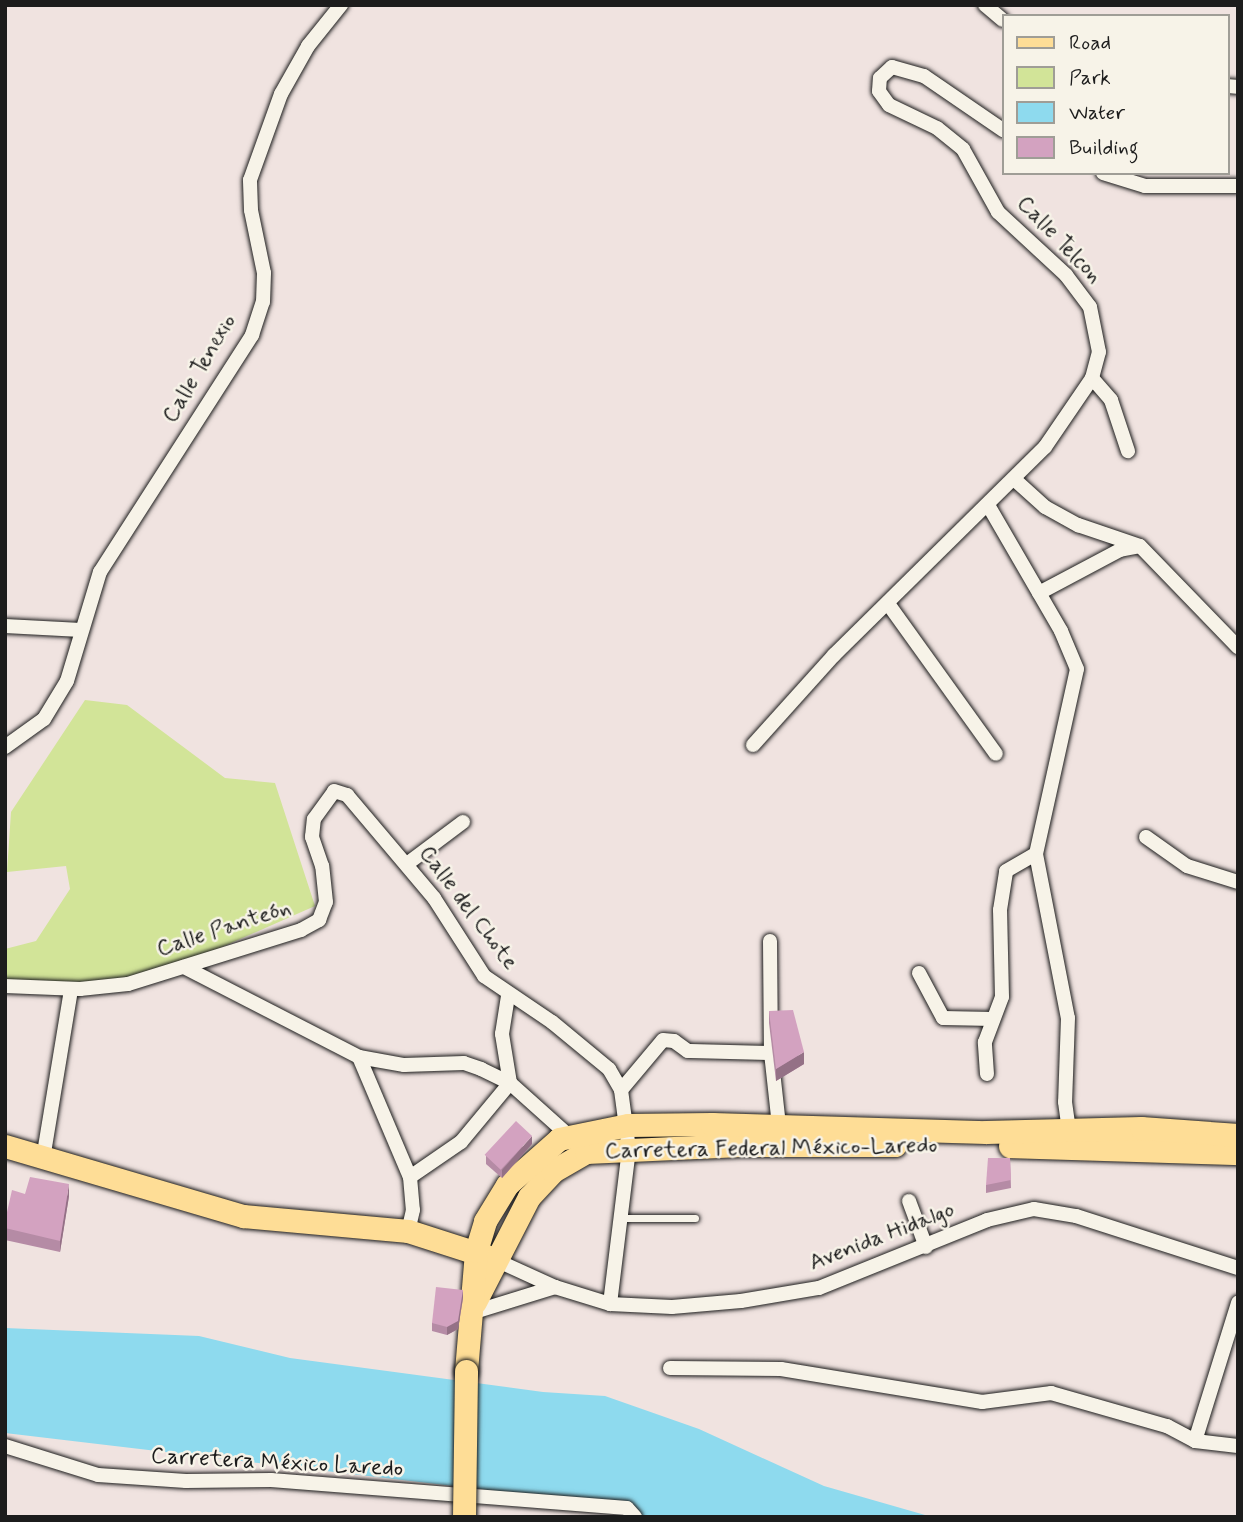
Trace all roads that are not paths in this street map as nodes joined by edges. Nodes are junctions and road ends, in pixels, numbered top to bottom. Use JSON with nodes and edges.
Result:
{"nodes":[{"id":1,"x":341,"y":5,"type":"edge"},
{"id":2,"x":985,"y":5,"type":"edge"},
{"id":3,"x":1002,"y":19,"type":"edge"},
{"id":4,"x":1002,"y":129,"type":"edge"},
{"id":5,"x":1109,"y":175,"type":"edge"},
{"id":6,"x":1238,"y":186,"type":"edge"},
{"id":7,"x":1092,"y":378,"type":"junction"},
{"id":8,"x":1128,"y":451,"type":"dead end"},
{"id":9,"x":1014,"y":479,"type":"junction"},
{"id":10,"x":988,"y":505,"type":"junction"},
{"id":11,"x":1140,"y":546,"type":"junction"},
{"id":12,"x":1039,"y":593,"type":"junction"},
{"id":13,"x":889,"y":605,"type":"junction"},
{"id":14,"x":5,"y":626,"type":"edge"},
{"id":15,"x":81,"y":629,"type":"junction"},
{"id":16,"x":1238,"y":648,"type":"edge"},
{"id":17,"x":753,"y":745,"type":"dead end"},
{"id":18,"x":5,"y":747,"type":"edge"},
{"id":19,"x":996,"y":754,"type":"dead end"},
{"id":20,"x":334,"y":791,"type":"joint"},
{"id":21,"x":463,"y":822,"type":"dead end"},
{"id":22,"x":1146,"y":837,"type":"dead end"},
{"id":23,"x":1036,"y":854,"type":"junction"},
{"id":24,"x":407,"y":864,"type":"junction"},
{"id":25,"x":1238,"y":881,"type":"edge"},
{"id":26,"x":770,"y":942,"type":"dead end"},
{"id":27,"x":184,"y":967,"type":"junction"},
{"id":28,"x":919,"y":973,"type":"dead end"},
{"id":29,"x":5,"y":986,"type":"edge"},
{"id":30,"x":71,"y":989,"type":"junction"},
{"id":31,"x":508,"y":996,"type":"junction"},
{"id":32,"x":993,"y":1019,"type":"junction"},
{"id":33,"x":771,"y":1054,"type":"junction"},
{"id":34,"x":359,"y":1057,"type":"junction"},
{"id":35,"x":987,"y":1074,"type":"dead end"},
{"id":36,"x":510,"y":1083,"type":"junction"},
{"id":37,"x":621,"y":1090,"type":"junction"},
{"id":38,"x":628,"y":1125,"type":"junction"},
{"id":39,"x":779,"y":1126,"type":"junction"},
{"id":40,"x":1069,"y":1130,"type":"junction"},
{"id":41,"x":1238,"y":1135,"type":"edge"},
{"id":42,"x":569,"y":1136,"type":"junction"},
{"id":43,"x":986,"y":1139,"type":"junction"},
{"id":44,"x":5,"y":1146,"type":"edge"},
{"id":45,"x":629,"y":1150,"type":"junction"},
{"id":46,"x":1238,"y":1153,"type":"edge"},
{"id":47,"x":43,"y":1159,"type":"junction"},
{"id":48,"x":410,"y":1177,"type":"junction"},
{"id":49,"x":909,"y":1201,"type":"dead end"},
{"id":50,"x":624,"y":1218,"type":"junction"},
{"id":51,"x":695,"y":1218,"type":"dead end"},
{"id":52,"x":408,"y":1231,"type":"junction"},
{"id":53,"x":926,"y":1247,"type":"junction"},
{"id":54,"x":476,"y":1251,"type":"junction"},
{"id":55,"x":498,"y":1261,"type":"junction"},
{"id":56,"x":1238,"y":1268,"type":"edge"},
{"id":57,"x":555,"y":1287,"type":"junction"},
{"id":58,"x":1238,"y":1303,"type":"edge"},
{"id":59,"x":610,"y":1304,"type":"junction"},
{"id":60,"x":472,"y":1310,"type":"junction"},
{"id":61,"x":670,"y":1368,"type":"dead end"},
{"id":62,"x":1195,"y":1441,"type":"junction"},
{"id":63,"x":5,"y":1446,"type":"edge"},
{"id":64,"x":1238,"y":1447,"type":"edge"},
{"id":65,"x":634,"y":1514,"type":"edge"},
{"id":66,"x":464,"y":1517,"type":"edge"}],
"edges":[{"from":1,"to":15,"type":"street","name":"Calle Tenexio"},
{"from":2,"to":3,"type":"street"},
{"from":4,"to":7,"type":"street","name":"Calle Telcon"},
{"from":5,"to":6,"type":"street"},
{"from":7,"to":8,"type":"street"},
{"from":7,"to":9,"type":"street","name":"Calle Telcon"},
{"from":9,"to":10,"type":"street","name":"Calle Telcon"},
{"from":9,"to":11,"type":"street"},
{"from":10,"to":12,"type":"street"},
{"from":10,"to":13,"type":"street","name":"Calle Telcon"},
{"from":11,"to":12,"type":"street"},
{"from":11,"to":16,"type":"street"},
{"from":12,"to":23,"type":"street"},
{"from":13,"to":17,"type":"street","name":"Calle Telcon"},
{"from":13,"to":19,"type":"street"},
{"from":14,"to":15,"type":"street"},
{"from":15,"to":18,"type":"street","name":"Calle Tenexio"},
{"from":20,"to":24,"type":"street","name":"Calle del Chote"},
{"from":20,"to":27,"type":"street","name":"Calle Panteón"},
{"from":21,"to":24,"type":"street"},
{"from":22,"to":25,"type":"street"},
{"from":23,"to":32,"type":"street"},
{"from":23,"to":40,"type":"street"},
{"from":24,"to":31,"type":"street","name":"Calle del Chote"},
{"from":26,"to":33,"type":"street"},
{"from":27,"to":30,"type":"street","name":"Calle Panteón"},
{"from":27,"to":34,"type":"street"},
{"from":28,"to":32,"type":"street"},
{"from":29,"to":30,"type":"street","name":"Calle Panteón"},
{"from":30,"to":47,"type":"street"},
{"from":31,"to":36,"type":"street"},
{"from":31,"to":37,"type":"street","name":"Calle del Chote"},
{"from":32,"to":35,"type":"street"},
{"from":33,"to":37,"type":"street"},
{"from":33,"to":39,"type":"street"},
{"from":34,"to":36,"type":"street"},
{"from":34,"to":48,"type":"street"},
{"from":36,"to":42,"type":"street"},
{"from":36,"to":48,"type":"street"},
{"from":37,"to":38,"type":"street","name":"Calle del Chote"},
{"from":38,"to":39,"type":"main road","name":"Carretera Federal México-Laredo"},
{"from":38,"to":42,"type":"main road","name":"Carretera Federal México-Laredo"},
{"from":38,"to":45,"type":"street","name":"Calle del Chote"},
{"from":39,"to":43,"type":"main road","name":"Carretera Federal México-Laredo"},
{"from":40,"to":41,"type":"main road","name":"Carretera Federal México-Laredo"},
{"from":40,"to":43,"type":"main road","name":"Carretera Federal México-Laredo"},
{"from":42,"to":54,"type":"main road","name":"Carretera Federal México-Laredo"},
{"from":43,"to":45,"type":"main road","name":"Carretera Federal México-Laredo"},
{"from":43,"to":46,"type":"main road","name":"Carretera Federal México-Laredo"},
{"from":44,"to":47,"type":"main road"},
{"from":45,"to":50,"type":"street","name":"Calle del Chote"},
{"from":45,"to":55,"type":"main road","name":"Carretera Federal México-Laredo"},
{"from":47,"to":52,"type":"main road"},
{"from":48,"to":52,"type":"street"},
{"from":49,"to":53,"type":"street"},
{"from":50,"to":51,"type":"lane"},
{"from":50,"to":59,"type":"street","name":"Calle del Chote"},
{"from":52,"to":54,"type":"main road"},
{"from":53,"to":56,"type":"street","name":"Avenida Hidalgo"},
{"from":53,"to":59,"type":"street","name":"Avenida Hidalgo"},
{"from":54,"to":55,"type":"main road"},
{"from":54,"to":60,"type":"main road","name":"Carretera Federal México-Laredo"},
{"from":55,"to":57,"type":"street","name":"Avenida Hidalgo"},
{"from":55,"to":60,"type":"main road","name":"Carretera Federal México-Laredo"},
{"from":57,"to":59,"type":"street","name":"Avenida Hidalgo"},
{"from":57,"to":60,"type":"street"},
{"from":58,"to":62,"type":"street"},
{"from":60,"to":66,"type":"main road","bridge":true},
{"from":61,"to":62,"type":"street"},
{"from":62,"to":64,"type":"street"},
{"from":63,"to":65,"type":"street","name":"Carretera México Laredo"}]}
